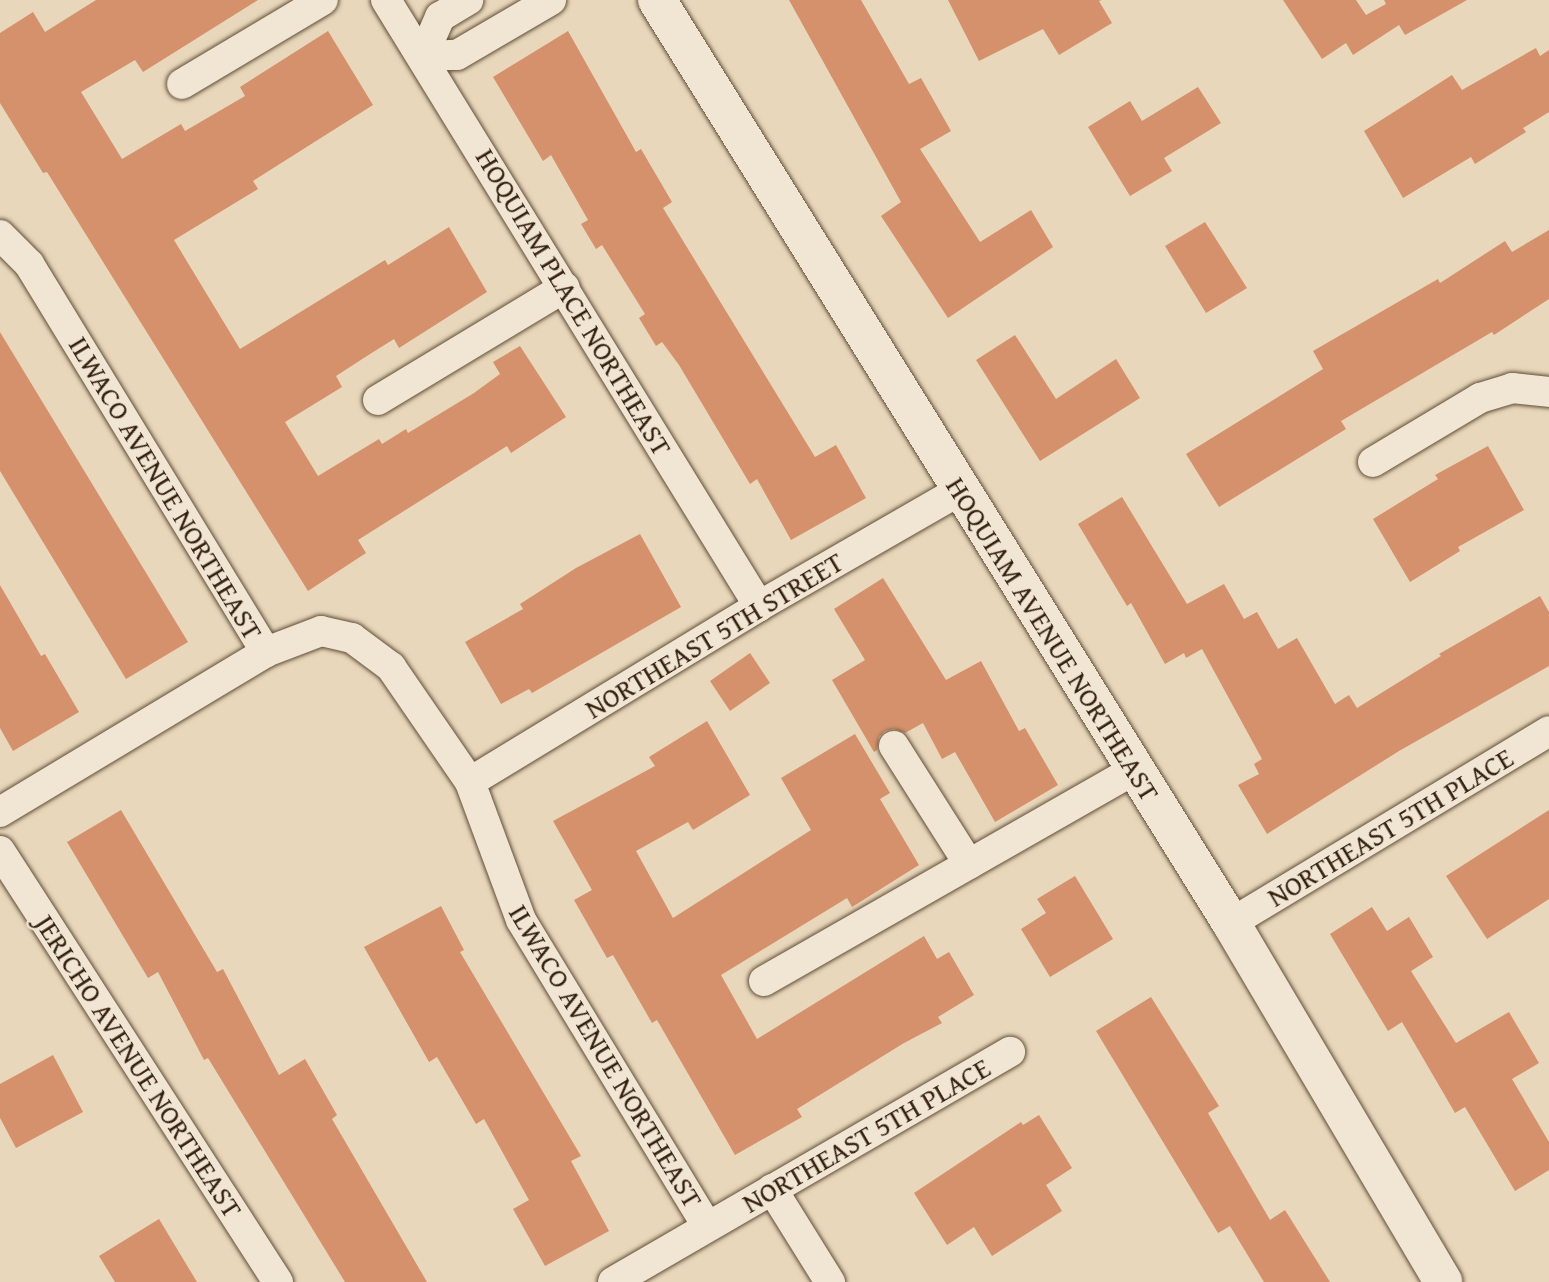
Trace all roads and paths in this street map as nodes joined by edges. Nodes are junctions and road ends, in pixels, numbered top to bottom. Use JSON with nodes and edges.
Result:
{"nodes":[{"id":1,"x":323,"y":0,"type":"edge"},
{"id":2,"x":386,"y":0,"type":"edge"},
{"id":3,"x":468,"y":0,"type":"edge"},
{"id":4,"x":551,"y":0,"type":"edge"},
{"id":5,"x":657,"y":0,"type":"edge"},
{"id":6,"x":423,"y":56,"type":"junction"},
{"id":7,"x":182,"y":84,"type":"dead end"},
{"id":8,"x":0,"y":235,"type":"edge"},
{"id":9,"x":565,"y":288,"type":"junction"},
{"id":10,"x":1549,"y":392,"type":"edge"},
{"id":11,"x":378,"y":400,"type":"dead end"},
{"id":12,"x":1373,"y":462,"type":"dead end"},
{"id":13,"x":959,"y":491,"type":"junction"},
{"id":14,"x":760,"y":606,"type":"junction"},
{"id":15,"x":265,"y":652,"type":"junction"},
{"id":16,"x":1549,"y":731,"type":"edge"},
{"id":17,"x":894,"y":746,"type":"dead end"},
{"id":18,"x":1135,"y":769,"type":"junction"},
{"id":19,"x":470,"y":782,"type":"junction"},
{"id":20,"x":0,"y":813,"type":"edge"},
{"id":21,"x":0,"y":851,"type":"edge"},
{"id":22,"x":969,"y":864,"type":"junction"},
{"id":23,"x":1231,"y":923,"type":"junction"},
{"id":24,"x":764,"y":981,"type":"dead end"},
{"id":25,"x":1010,"y":1052,"type":"dead end"},
{"id":26,"x":772,"y":1189,"type":"junction"},
{"id":27,"x":707,"y":1226,"type":"junction"},
{"id":28,"x":278,"y":1282,"type":"edge"},
{"id":29,"x":613,"y":1282,"type":"edge"},
{"id":30,"x":830,"y":1282,"type":"edge"},
{"id":31,"x":1443,"y":1282,"type":"edge"}],
"edges":[{"from":1,"to":7,"type":"street"},
{"from":2,"to":6,"type":"street","name":"HOQUIAM PLACE NORTHEAST"},
{"from":3,"to":6,"type":"street"},
{"from":4,"to":6,"type":"street"},
{"from":5,"to":13,"type":"street","name":"HOQUIAM AVENUE NORTHEAST"},
{"from":6,"to":9,"type":"street","name":"HOQUIAM PLACE NORTHEAST"},
{"from":8,"to":15,"type":"street","name":"ILWACO AVENUE NORTHEAST"},
{"from":9,"to":11,"type":"street"},
{"from":9,"to":14,"type":"street","name":"HOQUIAM PLACE NORTHEAST"},
{"from":10,"to":12,"type":"street"},
{"from":13,"to":14,"type":"street","name":"NORTHEAST 5TH STREET"},
{"from":13,"to":18,"type":"street","name":"HOQUIAM AVENUE NORTHEAST"},
{"from":14,"to":19,"type":"street","name":"NORTHEAST 5TH STREET"},
{"from":15,"to":19,"type":"street","name":"ILWACO AVENUE NORTHEAST"},
{"from":15,"to":20,"type":"street"},
{"from":16,"to":23,"type":"street","name":"NORTHEAST 5TH PLACE"},
{"from":17,"to":22,"type":"street"},
{"from":18,"to":22,"type":"street"},
{"from":18,"to":23,"type":"street","name":"HOQUIAM AVENUE NORTHEAST"},
{"from":19,"to":27,"type":"street","name":"ILWACO AVENUE NORTHEAST"},
{"from":21,"to":28,"type":"street","name":"JERICHO AVENUE NORTHEAST"},
{"from":22,"to":24,"type":"street"},
{"from":23,"to":31,"type":"street","name":"HOQUIAM AVENUE NORTHEAST"},
{"from":25,"to":26,"type":"street","name":"NORTHEAST 5TH PLACE"},
{"from":26,"to":27,"type":"street","name":"NORTHEAST 5TH PLACE"},
{"from":26,"to":30,"type":"street"},
{"from":27,"to":29,"type":"street","name":"NORTHEAST 5TH PLACE"}]}
